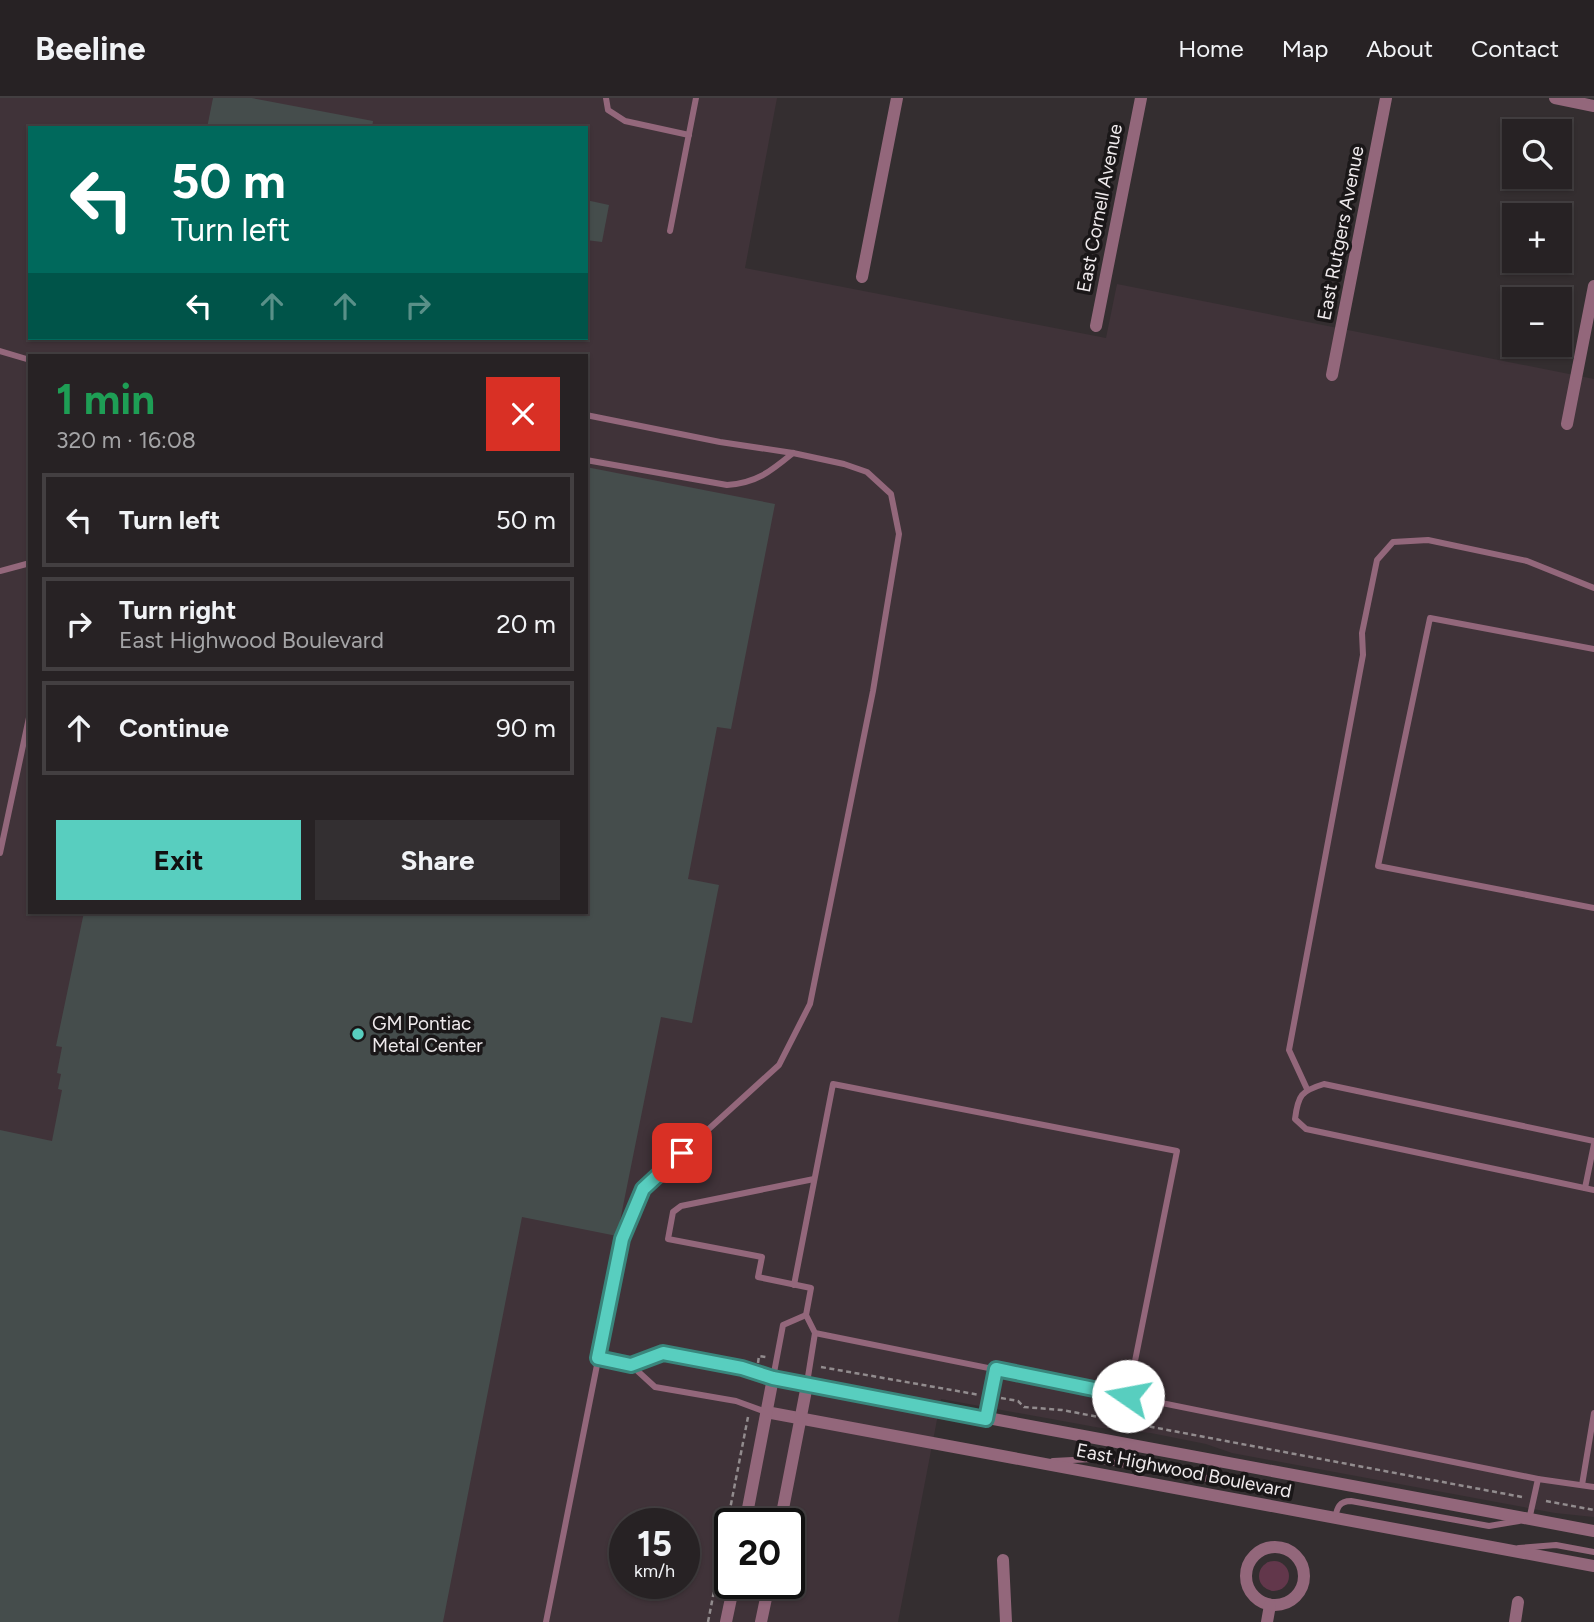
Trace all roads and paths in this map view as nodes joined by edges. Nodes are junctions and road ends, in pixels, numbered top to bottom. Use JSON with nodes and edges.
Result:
{"nodes":[{"id":1,"x":606,"y":98,"type":"edge"},
{"id":2,"x":696,"y":98,"type":"edge"},
{"id":3,"x":897,"y":98,"type":"edge"},
{"id":4,"x":1141,"y":98,"type":"edge"},
{"id":5,"x":1386,"y":98,"type":"edge"},
{"id":6,"x":1555,"y":98,"type":"edge"},
{"id":7,"x":1594,"y":106,"type":"edge"},
{"id":8,"x":689,"y":135,"type":"junction"},
{"id":9,"x":670,"y":231,"type":"dead end"},
{"id":10,"x":862,"y":277,"type":"dead end"},
{"id":11,"x":1594,"y":286,"type":"edge"},
{"id":12,"x":1096,"y":326,"type":"dead end"},
{"id":13,"x":0,"y":351,"type":"edge"},
{"id":14,"x":28,"y":359,"type":"edge"},
{"id":15,"x":1332,"y":375,"type":"dead end"},
{"id":16,"x":588,"y":415,"type":"edge"},
{"id":17,"x":1567,"y":424,"type":"dead end"},
{"id":18,"x":793,"y":453,"type":"junction"},
{"id":19,"x":588,"y":460,"type":"edge"},
{"id":20,"x":28,"y":564,"type":"edge"},
{"id":21,"x":0,"y":571,"type":"edge"},
{"id":22,"x":1594,"y":588,"type":"edge"},
{"id":23,"x":1594,"y":649,"type":"edge"},
{"id":24,"x":28,"y":722,"type":"edge"},
{"id":25,"x":0,"y":853,"type":"edge"},
{"id":26,"x":1594,"y":908,"type":"edge"},
{"id":27,"x":1307,"y":1089,"type":"junction"},
{"id":28,"x":1594,"y":1143,"type":"edge"},
{"id":29,"x":814,"y":1179,"type":"junction"},
{"id":30,"x":1585,"y":1188,"type":"junction"},
{"id":31,"x":1594,"y":1190,"type":"edge"},
{"id":32,"x":794,"y":1285,"type":"junction"},
{"id":33,"x":806,"y":1315,"type":"junction"},
{"id":34,"x":815,"y":1333,"type":"junction"},
{"id":35,"x":598,"y":1358,"type":"junction"},
{"id":36,"x":777,"y":1359,"type":"junction"},
{"id":37,"x":631,"y":1365,"type":"junction"},
{"id":38,"x":810,"y":1365,"type":"junction"},
{"id":39,"x":996,"y":1369,"type":"junction"},
{"id":40,"x":756,"y":1373,"type":"junction"},
{"id":41,"x":773,"y":1378,"type":"junction"},
{"id":42,"x":807,"y":1385,"type":"junction"},
{"id":43,"x":990,"y":1396,"type":"junction"},
{"id":44,"x":1128,"y":1396,"type":"junction"},
{"id":45,"x":750,"y":1406,"type":"junction"},
{"id":46,"x":766,"y":1412,"type":"junction"},
{"id":47,"x":1594,"y":1413,"type":"edge"},
{"id":48,"x":800,"y":1419,"type":"junction"},
{"id":49,"x":986,"y":1419,"type":"junction"},
{"id":50,"x":1034,"y":1462,"type":"junction"},
{"id":51,"x":1218,"y":1462,"type":"junction"},
{"id":52,"x":1538,"y":1479,"type":"junction"},
{"id":53,"x":1582,"y":1485,"type":"junction"},
{"id":54,"x":1594,"y":1487,"type":"edge"},
{"id":55,"x":1534,"y":1499,"type":"junction"},
{"id":56,"x":748,"y":1508,"type":"edge"},
{"id":57,"x":783,"y":1508,"type":"edge"},
{"id":58,"x":1594,"y":1510,"type":"edge"},
{"id":59,"x":1335,"y":1518,"type":"junction"},
{"id":60,"x":1530,"y":1520,"type":"junction"},
{"id":61,"x":1594,"y":1531,"type":"edge"},
{"id":62,"x":1503,"y":1550,"type":"junction"},
{"id":63,"x":1594,"y":1552,"type":"edge"},
{"id":64,"x":1003,"y":1560,"type":"dead end"},
{"id":65,"x":1594,"y":1566,"type":"edge"},
{"id":66,"x":731,"y":1599,"type":"edge"},
{"id":67,"x":766,"y":1599,"type":"edge"},
{"id":68,"x":1518,"y":1602,"type":"dead end"},
{"id":69,"x":1270,"y":1605,"type":"junction"},
{"id":70,"x":546,"y":1622,"type":"edge"},
{"id":71,"x":708,"y":1622,"type":"edge"},
{"id":72,"x":726,"y":1622,"type":"edge"},
{"id":73,"x":761,"y":1622,"type":"edge"},
{"id":74,"x":1006,"y":1622,"type":"edge"},
{"id":75,"x":1267,"y":1622,"type":"edge"},
{"id":76,"x":1515,"y":1622,"type":"edge"}],
"edges":[{"from":1,"to":8,"type":"lane"},
{"from":2,"to":8,"type":"lane"},
{"from":3,"to":10,"type":"street"},
{"from":4,"to":12,"type":"street","name":"East Cornell Avenue"},
{"from":5,"to":15,"type":"street","name":"East Rutgers Avenue"},
{"from":6,"to":7,"type":"street"},
{"from":8,"to":9,"type":"lane"},
{"from":11,"to":17,"type":"street"},
{"from":13,"to":14,"type":"lane"},
{"from":16,"to":18,"type":"lane"},
{"from":18,"to":19,"type":"lane"},
{"from":18,"to":35,"type":"lane"},
{"from":20,"to":21,"type":"lane"},
{"from":22,"to":27,"type":"lane"},
{"from":23,"to":26,"type":"lane"},
{"from":24,"to":25,"type":"lane"},
{"from":27,"to":28,"type":"lane"},
{"from":27,"to":30,"type":"lane"},
{"from":28,"to":30,"type":"lane"},
{"from":29,"to":32,"type":"lane"},
{"from":29,"to":32,"type":"lane"},
{"from":29,"to":44,"type":"lane"},
{"from":30,"to":31,"type":"lane"},
{"from":32,"to":33,"type":"lane"},
{"from":33,"to":34,"type":"lane"},
{"from":33,"to":36,"type":"lane"},
{"from":34,"to":38,"type":"lane"},
{"from":34,"to":39,"type":"lane"},
{"from":35,"to":37,"type":"lane"},
{"from":35,"to":70,"type":"lane"},
{"from":36,"to":40,"type":"path"},
{"from":36,"to":41,"type":"lane"},
{"from":37,"to":40,"type":"lane"},
{"from":37,"to":45,"type":"lane"},
{"from":38,"to":42,"type":"lane"},
{"from":38,"to":43,"type":"path"},
{"from":39,"to":43,"type":"lane"},
{"from":39,"to":44,"type":"lane"},
{"from":40,"to":41,"type":"lane"},
{"from":41,"to":42,"type":"street","name":"East Highwood Boulevard"},
{"from":41,"to":46,"type":"street"},
{"from":42,"to":48,"type":"street"},
{"from":42,"to":49,"type":"street","name":"East Highwood Boulevard"},
{"from":43,"to":49,"type":"lane"},
{"from":43,"to":55,"type":"path"},
{"from":44,"to":52,"type":"lane"},
{"from":45,"to":46,"type":"lane"},
{"from":45,"to":71,"type":"path"},
{"from":46,"to":48,"type":"street","name":"East Highwood Boulevard"},
{"from":46,"to":56,"type":"street"},
{"from":47,"to":53,"type":"lane"},
{"from":48,"to":50,"type":"street","name":"East Highwood Boulevard"},
{"from":48,"to":57,"type":"street"},
{"from":49,"to":51,"type":"street","name":"East Highwood Boulevard"},
{"from":50,"to":51,"type":"lane"},
{"from":50,"to":59,"type":"street","name":"East Highwood Boulevard"},
{"from":51,"to":60,"type":"street","name":"East Highwood Boulevard"},
{"from":52,"to":53,"type":"lane"},
{"from":52,"to":55,"type":"lane"},
{"from":53,"to":54,"type":"lane"},
{"from":55,"to":58,"type":"path"},
{"from":55,"to":60,"type":"lane"},
{"from":59,"to":60,"type":"lane"},
{"from":59,"to":62,"type":"street","name":"East Highwood Boulevard"},
{"from":60,"to":61,"type":"street","name":"East Highwood Boulevard"},
{"from":62,"to":63,"type":"lane"},
{"from":62,"to":65,"type":"street","name":"East Highwood Boulevard"},
{"from":64,"to":74,"type":"street"},
{"from":66,"to":72,"type":"street"},
{"from":67,"to":73,"type":"street"},
{"from":68,"to":76,"type":"street"},
{"from":69,"to":69,"type":"street"},
{"from":69,"to":75,"type":"street"}]}
